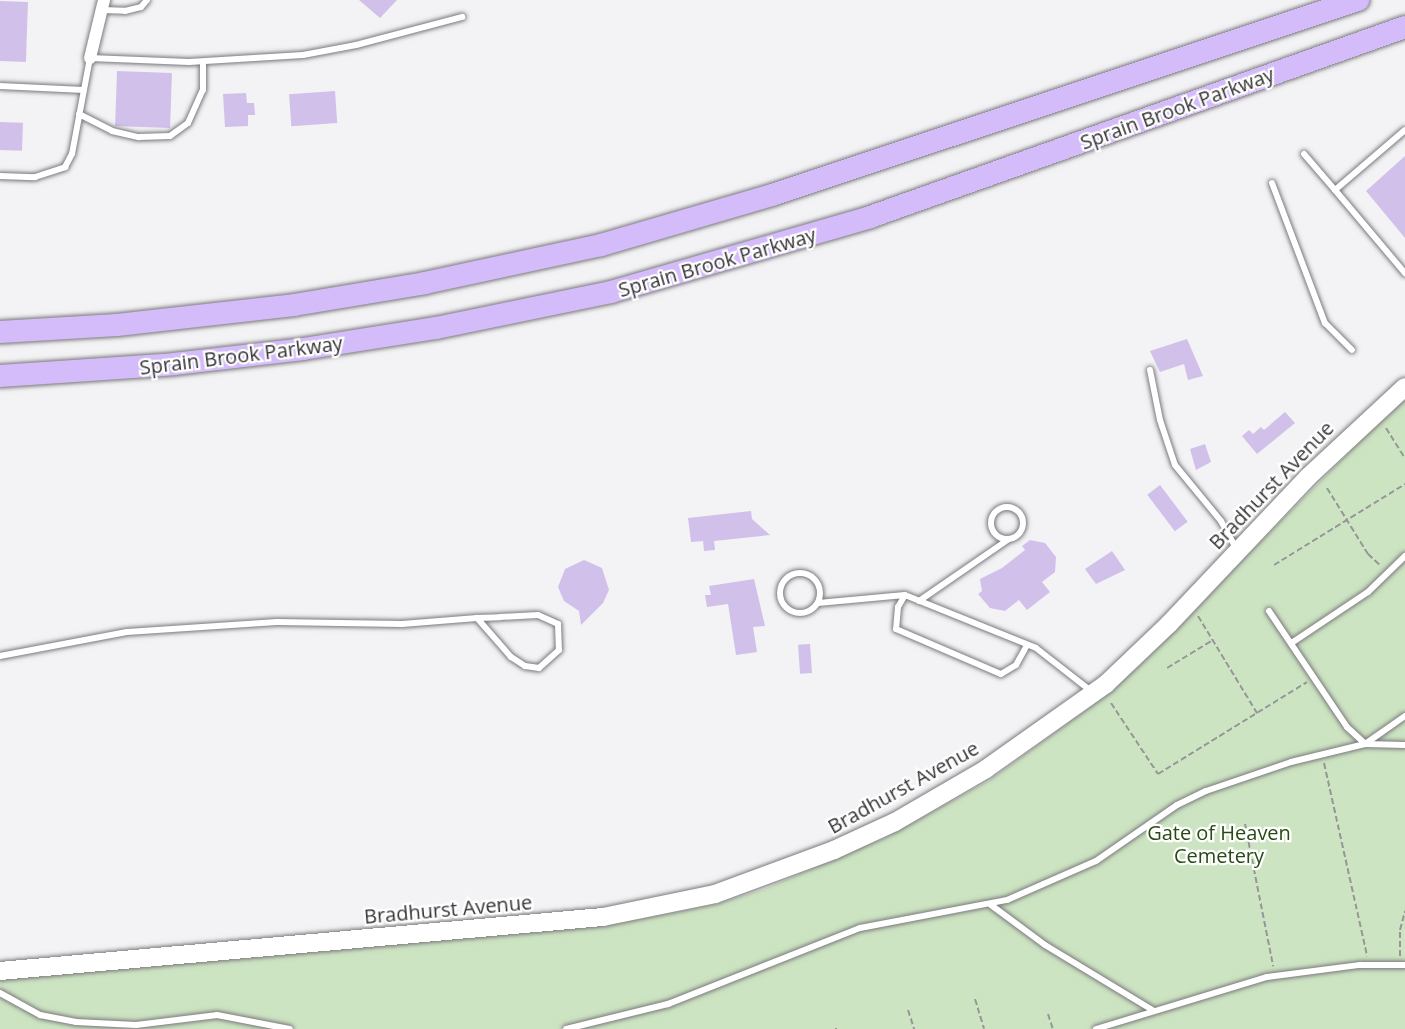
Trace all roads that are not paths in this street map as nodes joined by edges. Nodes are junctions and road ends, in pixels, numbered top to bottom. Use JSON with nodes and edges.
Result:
{"nodes":[{"id":1,"x":147,"y":0,"type":"edge"},
{"id":2,"x":1358,"y":0,"type":"edge"},
{"id":3,"x":103,"y":5,"type":"edge"},
{"id":4,"x":462,"y":17,"type":"dead end"},
{"id":5,"x":1405,"y":27,"type":"edge"},
{"id":6,"x":90,"y":58,"type":"junction"},
{"id":7,"x":203,"y":62,"type":"junction"},
{"id":8,"x":0,"y":86,"type":"edge"},
{"id":9,"x":84,"y":90,"type":"junction"},
{"id":10,"x":79,"y":114,"type":"junction"},
{"id":11,"x":1405,"y":130,"type":"edge"},
{"id":12,"x":1304,"y":154,"type":"dead end"},
{"id":13,"x":0,"y":176,"type":"edge"},
{"id":14,"x":1272,"y":183,"type":"dead end"},
{"id":15,"x":1335,"y":190,"type":"junction"},
{"id":16,"x":1405,"y":273,"type":"edge"},
{"id":17,"x":0,"y":332,"type":"edge"},
{"id":18,"x":1352,"y":350,"type":"dead end"},
{"id":19,"x":1149,"y":369,"type":"dead end"},
{"id":20,"x":0,"y":376,"type":"edge"},
{"id":21,"x":1405,"y":387,"type":"edge"},
{"id":22,"x":1009,"y":539,"type":"junction"},
{"id":23,"x":1238,"y":551,"type":"junction"},
{"id":24,"x":1405,"y":556,"type":"edge"},
{"id":25,"x":905,"y":595,"type":"junction"},
{"id":26,"x":919,"y":601,"type":"junction"},
{"id":27,"x":818,"y":603,"type":"junction"},
{"id":28,"x":1269,"y":611,"type":"dead end"},
{"id":29,"x":477,"y":618,"type":"junction"},
{"id":30,"x":1293,"y":642,"type":"junction"},
{"id":31,"x":1027,"y":645,"type":"junction"},
{"id":32,"x":0,"y":656,"type":"edge"},
{"id":33,"x":1094,"y":694,"type":"junction"},
{"id":34,"x":1405,"y":716,"type":"edge"},
{"id":35,"x":1365,"y":744,"type":"junction"},
{"id":36,"x":1405,"y":745,"type":"edge"},
{"id":37,"x":991,"y":905,"type":"junction"},
{"id":38,"x":1402,"y":965,"type":"edge"},
{"id":39,"x":0,"y":971,"type":"edge"},
{"id":40,"x":0,"y":993,"type":"edge"},
{"id":41,"x":1154,"y":1011,"type":"junction"},
{"id":42,"x":290,"y":1029,"type":"edge"},
{"id":43,"x":566,"y":1029,"type":"edge"},
{"id":44,"x":1096,"y":1029,"type":"edge"}],
"edges":[{"from":1,"to":3,"type":"lane"},
{"from":2,"to":17,"type":"highway"},
{"from":3,"to":6,"type":"street"},
{"from":4,"to":7,"type":"lane"},
{"from":5,"to":20,"type":"highway","name":"Sprain Brook Parkway"},
{"from":6,"to":7,"type":"lane"},
{"from":6,"to":9,"type":"lane"},
{"from":7,"to":10,"type":"lane"},
{"from":8,"to":9,"type":"lane"},
{"from":9,"to":10,"type":"lane"},
{"from":10,"to":13,"type":"lane"},
{"from":11,"to":15,"type":"lane"},
{"from":12,"to":15,"type":"lane"},
{"from":14,"to":18,"type":"lane"},
{"from":15,"to":16,"type":"lane"},
{"from":19,"to":23,"type":"lane"},
{"from":21,"to":23,"type":"main road","name":"Bradhurst Avenue"},
{"from":22,"to":22,"type":"lane"},
{"from":22,"to":26,"type":"lane"},
{"from":23,"to":33,"type":"main road","name":"Bradhurst Avenue"},
{"from":24,"to":30,"type":"lane"},
{"from":25,"to":26,"type":"lane"},
{"from":25,"to":27,"type":"lane"},
{"from":25,"to":31,"type":"lane"},
{"from":26,"to":31,"type":"lane"},
{"from":27,"to":27,"type":"lane"},
{"from":28,"to":30,"type":"lane"},
{"from":29,"to":29,"type":"lane"},
{"from":29,"to":32,"type":"lane"},
{"from":30,"to":35,"type":"lane"},
{"from":31,"to":33,"type":"lane"},
{"from":33,"to":39,"type":"main road","name":"Bradhurst Avenue"},
{"from":34,"to":35,"type":"lane"},
{"from":35,"to":36,"type":"lane"},
{"from":35,"to":37,"type":"lane"},
{"from":37,"to":41,"type":"lane"},
{"from":37,"to":43,"type":"lane"},
{"from":38,"to":41,"type":"lane"},
{"from":40,"to":42,"type":"lane"},
{"from":41,"to":44,"type":"lane"}]}
